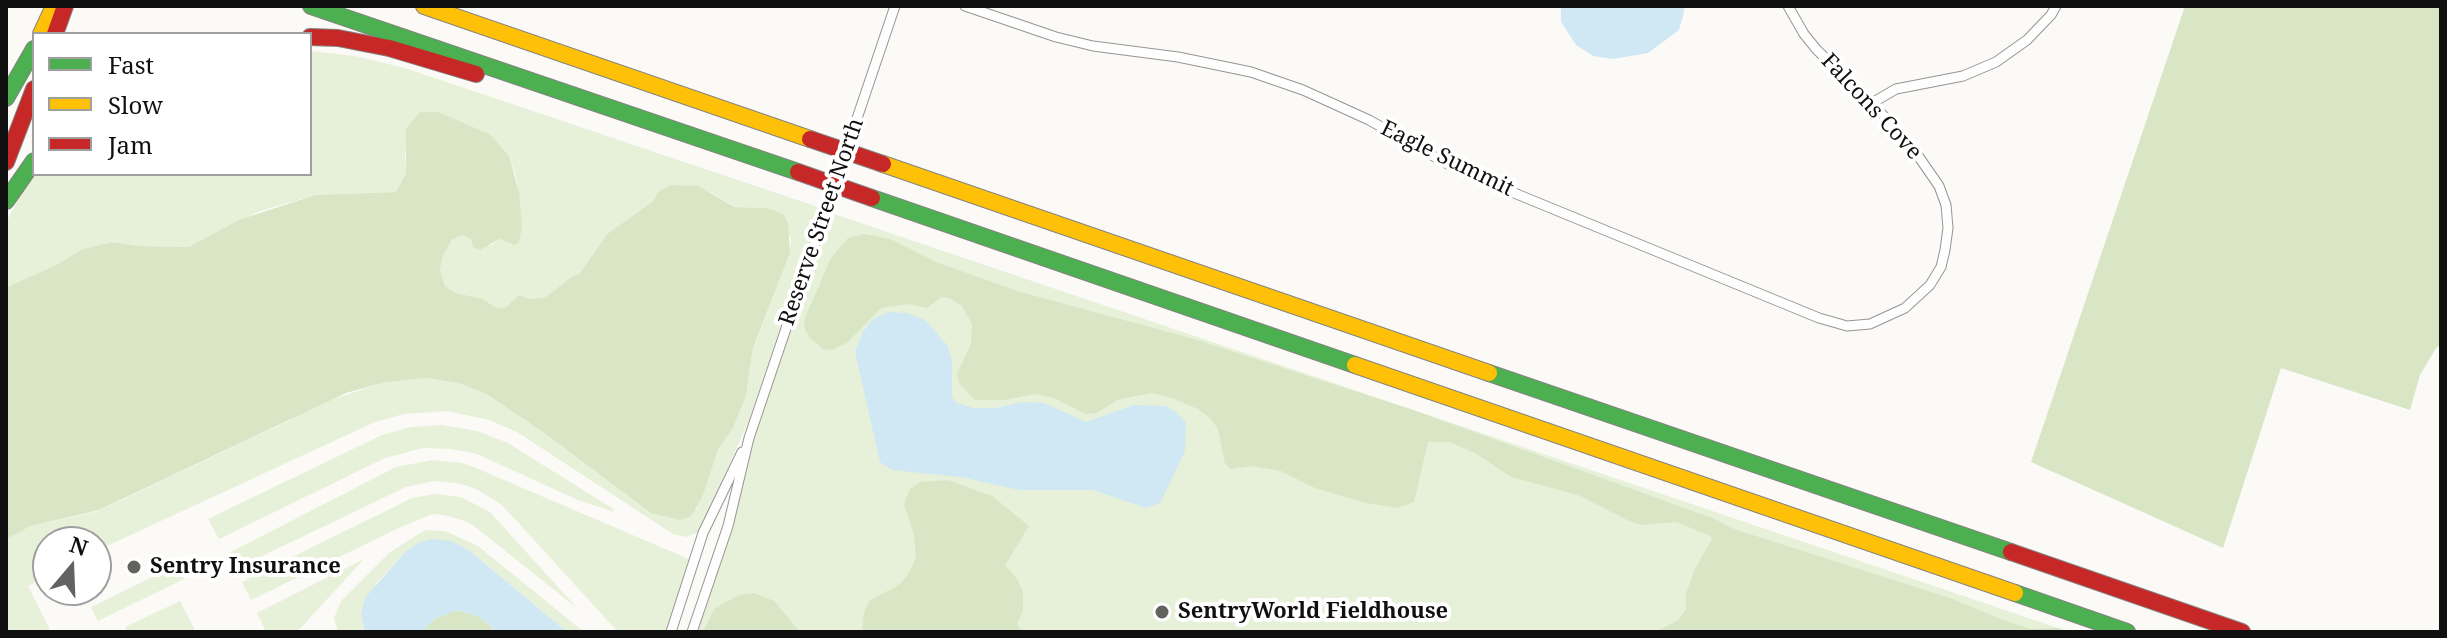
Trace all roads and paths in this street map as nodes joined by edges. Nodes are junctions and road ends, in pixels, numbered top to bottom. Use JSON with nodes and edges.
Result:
{"nodes":[{"id":1,"x":54,"y":6,"type":"edge"},
{"id":2,"x":65,"y":6,"type":"edge"},
{"id":3,"x":311,"y":6,"type":"edge"},
{"id":4,"x":424,"y":6,"type":"edge"},
{"id":5,"x":895,"y":6,"type":"edge"},
{"id":6,"x":965,"y":6,"type":"edge"},
{"id":7,"x":1788,"y":6,"type":"edge"},
{"id":8,"x":2056,"y":6,"type":"edge"},
{"id":9,"x":42,"y":32,"type":"edge"},
{"id":10,"x":56,"y":32,"type":"edge"},
{"id":11,"x":312,"y":37,"type":"edge"},
{"id":12,"x":32,"y":52,"type":"edge"},
{"id":13,"x":32,"y":94,"type":"edge"},
{"id":14,"x":569,"y":94,"type":"junction"},
{"id":15,"x":6,"y":98,"type":"edge"},
{"id":16,"x":1872,"y":103,"type":"junction"},
{"id":17,"x":6,"y":162,"type":"edge"},
{"id":18,"x":32,"y":164,"type":"edge"},
{"id":19,"x":6,"y":201,"type":"edge"},
{"id":20,"x":1916,"y":299,"type":"joint"},
{"id":21,"x":749,"y":438,"type":"junction"},
{"id":22,"x":671,"y":632,"type":"edge"},
{"id":23,"x":692,"y":632,"type":"edge"},
{"id":24,"x":2127,"y":632,"type":"edge"},
{"id":25,"x":2242,"y":632,"type":"edge"}],
"edges":[{"from":1,"to":9,"type":"highway"},
{"from":2,"to":10,"type":"highway"},
{"from":3,"to":14,"type":"highway"},
{"from":4,"to":25,"type":"highway","bridge":true},
{"from":5,"to":21,"type":"street","name":"Reserve Street North"},
{"from":6,"to":20,"type":"street","name":"Eagle Summit"},
{"from":7,"to":16,"type":"street","name":"Falcons Cove"},
{"from":8,"to":16,"type":"street"},
{"from":11,"to":14,"type":"highway"},
{"from":12,"to":15,"type":"highway"},
{"from":13,"to":17,"type":"highway"},
{"from":14,"to":24,"type":"highway","bridge":true},
{"from":16,"to":20,"type":"street","name":"Falcons Cove"},
{"from":18,"to":19,"type":"highway"},
{"from":21,"to":22,"type":"street","name":"Reserve Street North"},
{"from":21,"to":23,"type":"street","name":"Reserve Street North"}]}
